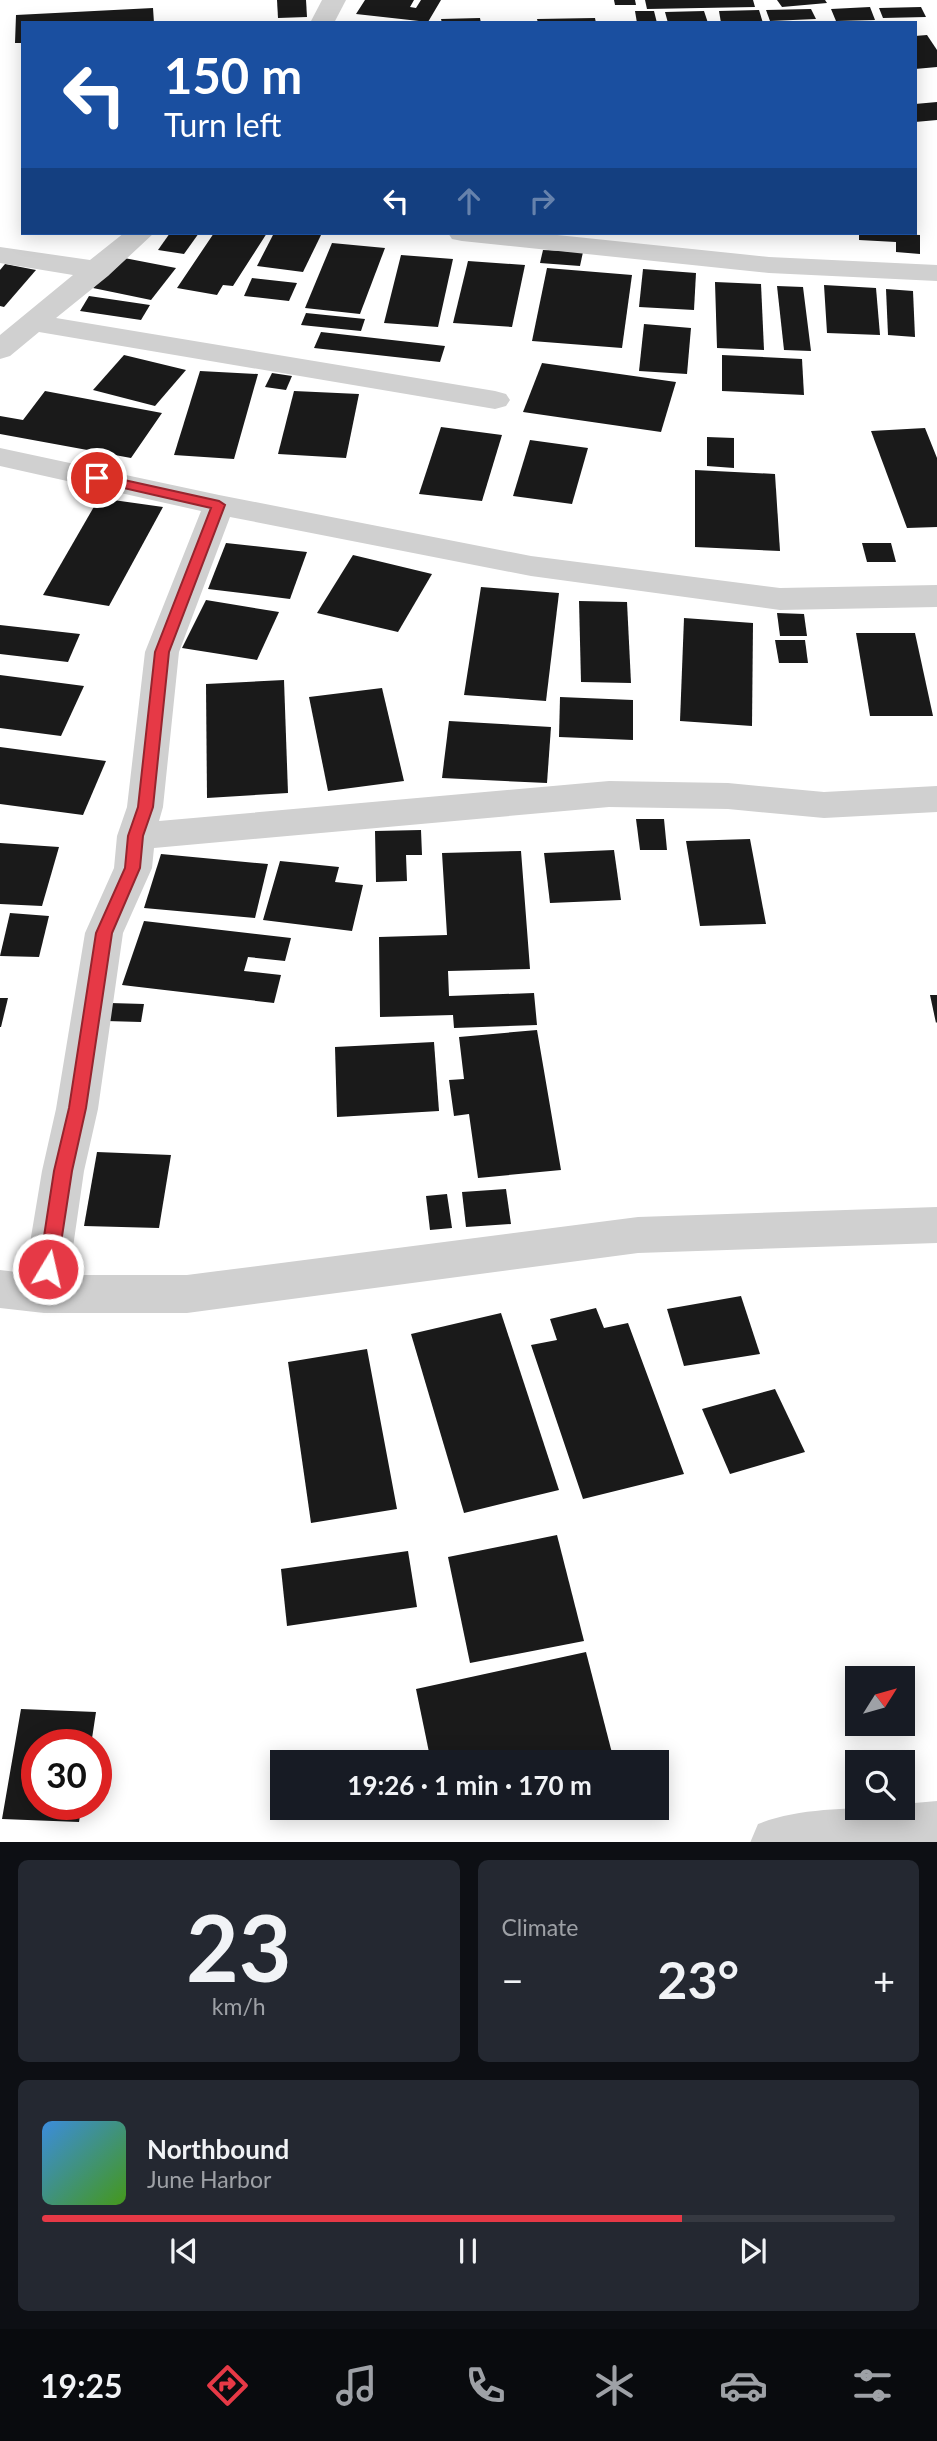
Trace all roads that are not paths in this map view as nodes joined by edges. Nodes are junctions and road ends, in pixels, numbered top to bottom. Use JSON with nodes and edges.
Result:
{"nodes":[{"id":1,"x":334,"y":0,"type":"edge"},
{"id":2,"x":323,"y":21,"type":"edge"},
{"id":3,"x":138,"y":235,"type":"edge"},
{"id":4,"x":481,"y":235,"type":"edge"},
{"id":5,"x":0,"y":255,"type":"edge"},
{"id":6,"x":98,"y":270,"type":"junction"},
{"id":7,"x":937,"y":273,"type":"edge"},
{"id":8,"x":34,"y":323,"type":"junction"},
{"id":9,"x":0,"y":351,"type":"edge"},
{"id":10,"x":495,"y":400,"type":"dead end"},
{"id":11,"x":0,"y":457,"type":"edge"},
{"id":12,"x":219,"y":505,"type":"junction"},
{"id":13,"x":937,"y":596,"type":"edge"},
{"id":14,"x":937,"y":799,"type":"edge"},
{"id":15,"x":136,"y":836,"type":"junction"},
{"id":16,"x":937,"y":1225,"type":"edge"},
{"id":17,"x":0,"y":1289,"type":"edge"},
{"id":18,"x":44,"y":1294,"type":"junction"},
{"id":19,"x":937,"y":1828,"type":"edge"},
{"id":20,"x":788,"y":1842,"type":"edge"}],
"edges":[{"from":1,"to":2,"type":"street"},
{"from":3,"to":6,"type":"street"},
{"from":4,"to":7,"type":"street"},
{"from":5,"to":6,"type":"street"},
{"from":6,"to":8,"type":"street"},
{"from":8,"to":9,"type":"street"},
{"from":8,"to":10,"type":"street"},
{"from":11,"to":12,"type":"street"},
{"from":12,"to":13,"type":"street"},
{"from":12,"to":15,"type":"street"},
{"from":14,"to":15,"type":"street"},
{"from":15,"to":18,"type":"street"},
{"from":16,"to":18,"type":"street"},
{"from":17,"to":18,"type":"street"},
{"from":19,"to":20,"type":"street"}]}
